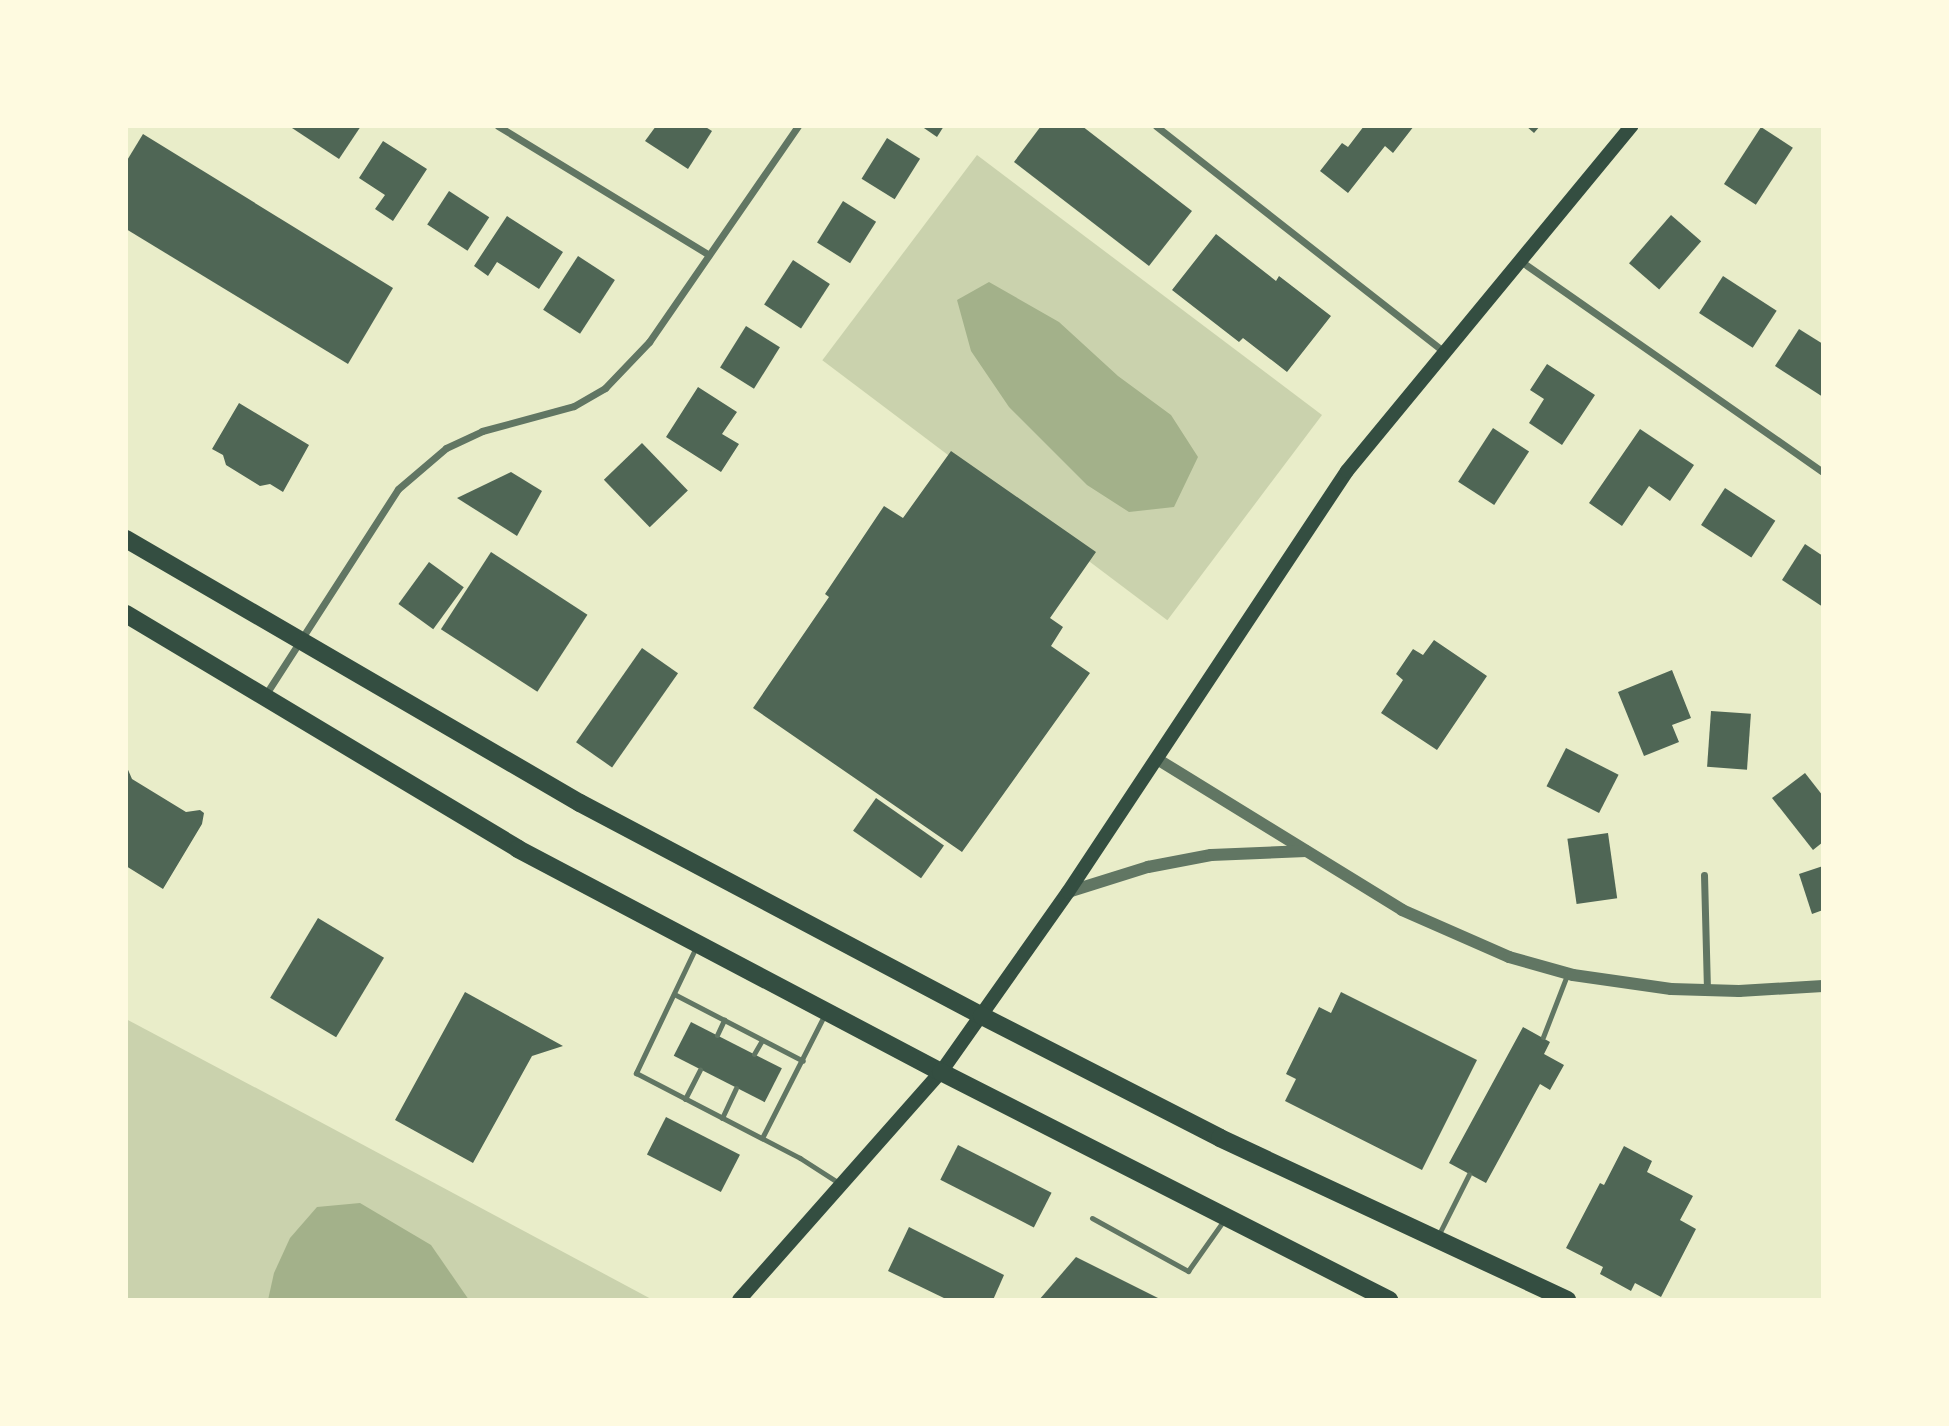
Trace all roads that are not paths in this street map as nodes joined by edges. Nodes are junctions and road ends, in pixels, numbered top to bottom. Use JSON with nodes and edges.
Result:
{"nodes":[{"id":1,"x":498,"y":126,"type":"edge"},
{"id":2,"x":798,"y":126,"type":"edge"},
{"id":3,"x":1156,"y":126,"type":"edge"},
{"id":4,"x":1631,"y":126,"type":"edge"},
{"id":5,"x":709,"y":255,"type":"junction"},
{"id":6,"x":1519,"y":260,"type":"junction"},
{"id":7,"x":1444,"y":352,"type":"junction"},
{"id":8,"x":1823,"y":472,"type":"edge"},
{"id":9,"x":126,"y":539,"type":"edge"},
{"id":10,"x":126,"y":614,"type":"edge"},
{"id":11,"x":300,"y":641,"type":"junction"},
{"id":12,"x":263,"y":699,"type":"junction"},
{"id":13,"x":1157,"y":760,"type":"junction"},
{"id":14,"x":1306,"y":851,"type":"junction"},
{"id":15,"x":1704,"y":875,"type":"dead end"},
{"id":16,"x":1068,"y":892,"type":"junction"},
{"id":17,"x":697,"y":944,"type":"junction"},
{"id":18,"x":1567,"y":974,"type":"junction"},
{"id":19,"x":1823,"y":986,"type":"edge"},
{"id":20,"x":1707,"y":990,"type":"junction"},
{"id":21,"x":674,"y":994,"type":"junction"},
{"id":22,"x":827,"y":1012,"type":"junction"},
{"id":23,"x":982,"y":1016,"type":"junction"},
{"id":24,"x":724,"y":1020,"type":"junction"},
{"id":25,"x":717,"y":1035,"type":"dead end"},
{"id":26,"x":1543,"y":1038,"type":"dead end"},
{"id":27,"x":762,"y":1040,"type":"junction"},
{"id":28,"x":754,"y":1054,"type":"dead end"},
{"id":29,"x":803,"y":1061,"type":"junction"},
{"id":30,"x":700,"y":1070,"type":"dead end"},
{"id":31,"x":941,"y":1072,"type":"junction"},
{"id":32,"x":736,"y":1088,"type":"dead end"},
{"id":33,"x":685,"y":1099,"type":"junction"},
{"id":34,"x":722,"y":1118,"type":"junction"},
{"id":35,"x":762,"y":1138,"type":"junction"},
{"id":36,"x":1469,"y":1174,"type":"dead end"},
{"id":37,"x":842,"y":1184,"type":"junction"},
{"id":38,"x":1092,"y":1218,"type":"dead end"},
{"id":39,"x":1225,"y":1218,"type":"junction"},
{"id":40,"x":1436,"y":1238,"type":"junction"},
{"id":41,"x":739,"y":1300,"type":"edge"},
{"id":42,"x":1389,"y":1300,"type":"edge"},
{"id":43,"x":1567,"y":1300,"type":"edge"}],
"edges":[{"from":1,"to":5,"type":"street"},
{"from":2,"to":5,"type":"street"},
{"from":3,"to":7,"type":"street"},
{"from":4,"to":6,"type":"main road"},
{"from":5,"to":11,"type":"street"},
{"from":6,"to":7,"type":"main road"},
{"from":6,"to":8,"type":"street"},
{"from":7,"to":13,"type":"main road"},
{"from":9,"to":11,"type":"main road"},
{"from":10,"to":12,"type":"main road"},
{"from":11,"to":12,"type":"street"},
{"from":11,"to":23,"type":"main road"},
{"from":12,"to":17,"type":"main road"},
{"from":13,"to":14,"type":"street"},
{"from":13,"to":16,"type":"main road"},
{"from":14,"to":16,"type":"street"},
{"from":14,"to":18,"type":"street"},
{"from":15,"to":20,"type":"street"},
{"from":16,"to":23,"type":"main road"},
{"from":17,"to":21,"type":"lane"},
{"from":17,"to":22,"type":"main road"},
{"from":18,"to":20,"type":"street"},
{"from":18,"to":26,"type":"lane"},
{"from":19,"to":20,"type":"street"},
{"from":21,"to":24,"type":"lane"},
{"from":21,"to":33,"type":"lane"},
{"from":22,"to":29,"type":"lane"},
{"from":22,"to":31,"type":"main road"},
{"from":23,"to":31,"type":"main road"},
{"from":23,"to":40,"type":"main road"},
{"from":24,"to":25,"type":"lane"},
{"from":24,"to":27,"type":"lane"},
{"from":27,"to":28,"type":"lane"},
{"from":27,"to":29,"type":"lane"},
{"from":29,"to":35,"type":"lane"},
{"from":30,"to":33,"type":"lane"},
{"from":31,"to":37,"type":"main road"},
{"from":31,"to":39,"type":"main road"},
{"from":32,"to":34,"type":"lane"},
{"from":33,"to":34,"type":"lane"},
{"from":34,"to":35,"type":"lane"},
{"from":35,"to":37,"type":"lane"},
{"from":36,"to":40,"type":"lane"},
{"from":37,"to":41,"type":"main road"},
{"from":38,"to":39,"type":"lane"},
{"from":39,"to":42,"type":"main road"},
{"from":40,"to":43,"type":"main road"}]}
